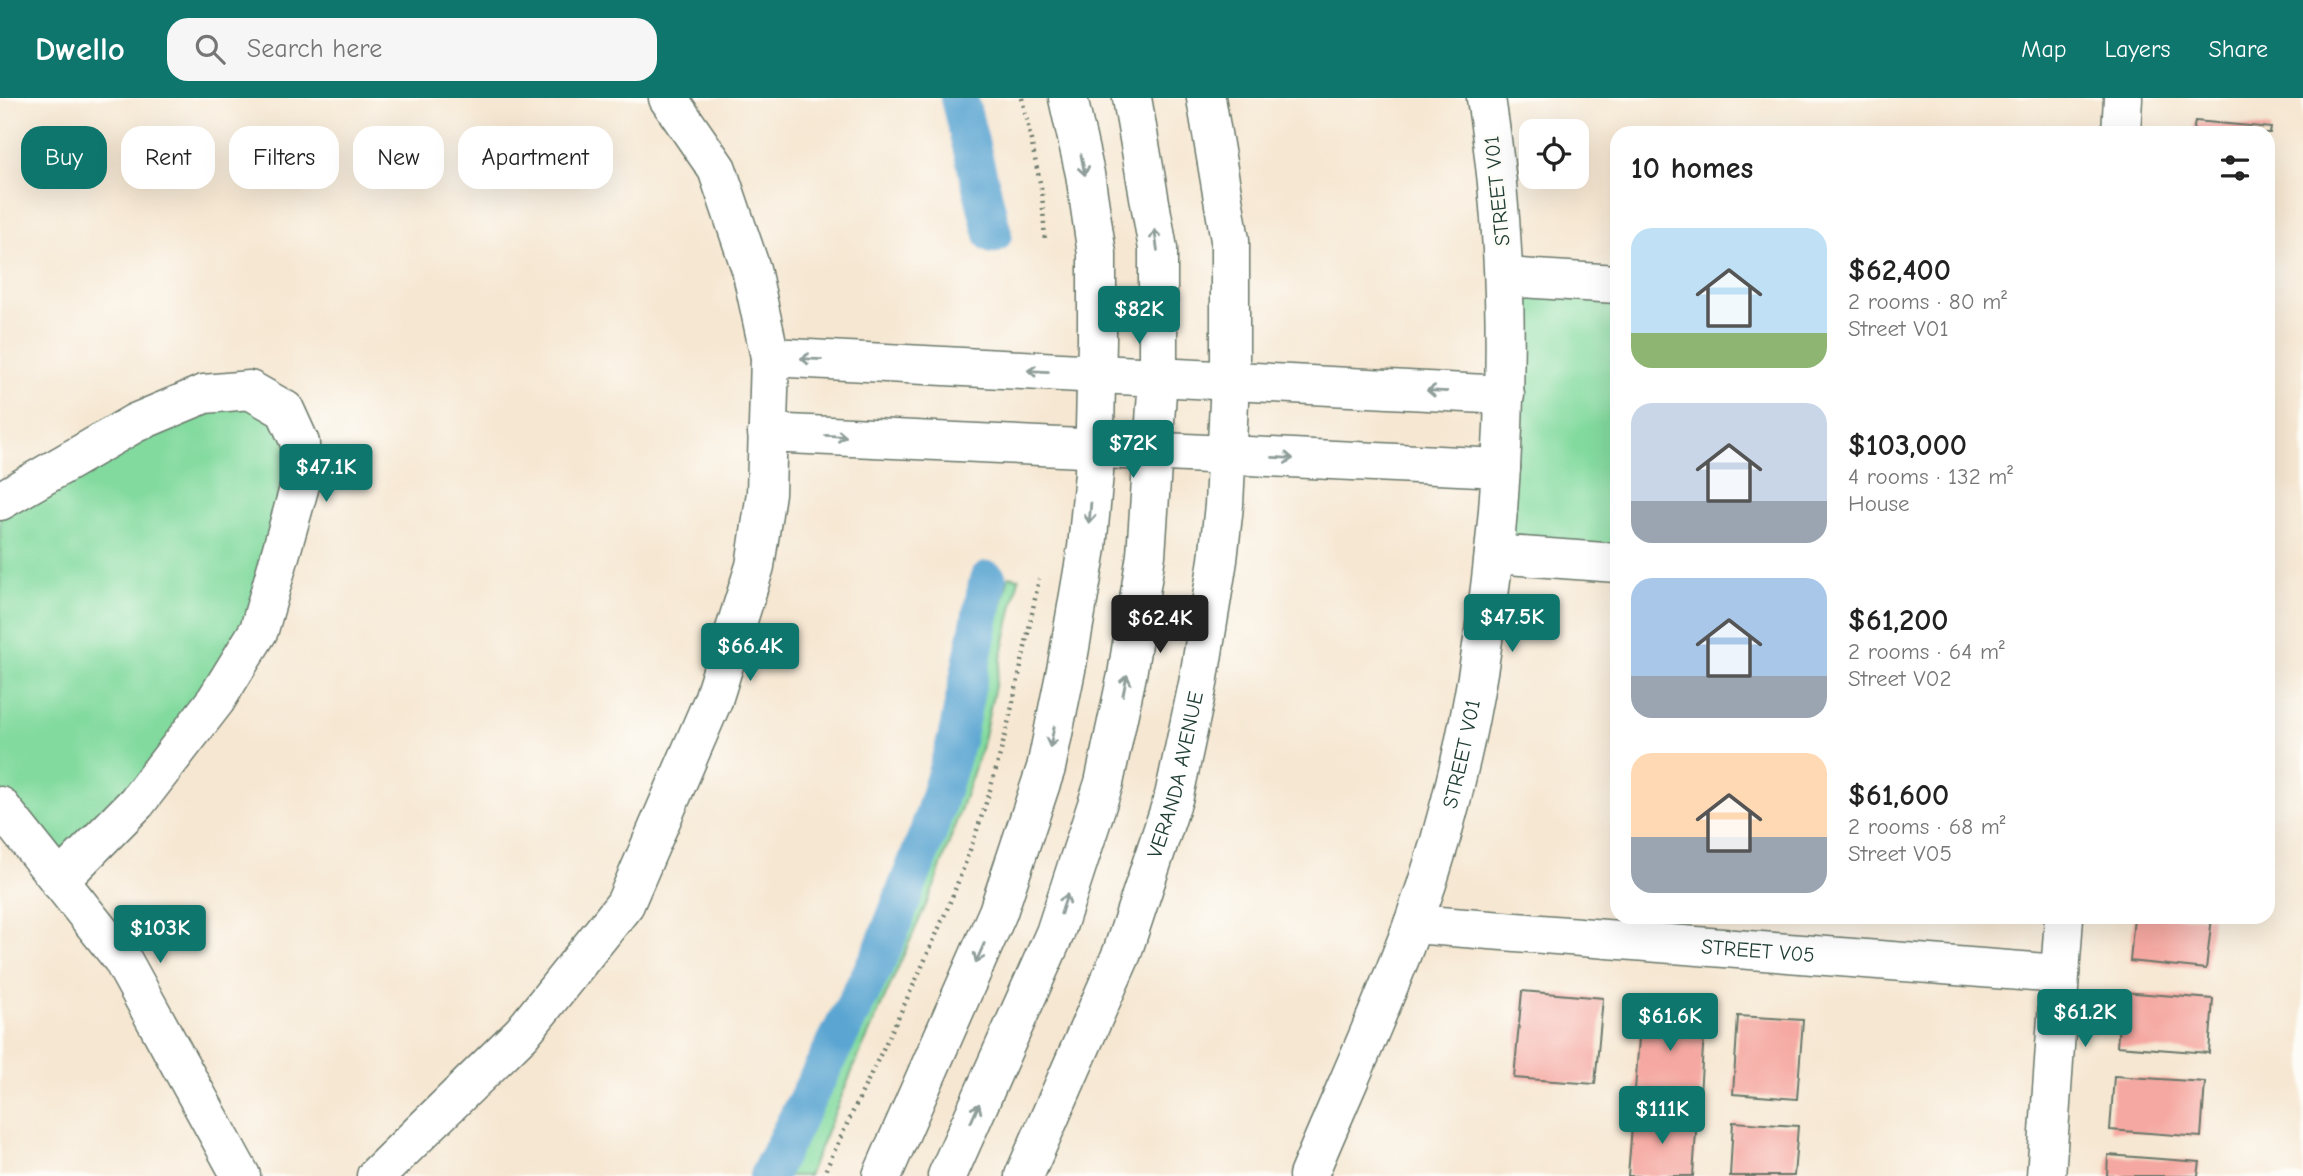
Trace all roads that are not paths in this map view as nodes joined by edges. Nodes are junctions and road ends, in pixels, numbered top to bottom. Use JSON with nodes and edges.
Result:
{"nodes":[{"id":1,"x":668,"y":98,"type":"edge"},
{"id":2,"x":1068,"y":98,"type":"edge"},
{"id":3,"x":1132,"y":98,"type":"edge"},
{"id":4,"x":1206,"y":98,"type":"edge"},
{"id":5,"x":1486,"y":98,"type":"edge"},
{"id":6,"x":2123,"y":98,"type":"edge"},
{"id":7,"x":2121,"y":126,"type":"edge"},
{"id":8,"x":1504,"y":277,"type":"junction"},
{"id":9,"x":1610,"y":284,"type":"edge"},
{"id":10,"x":770,"y":356,"type":"junction"},
{"id":11,"x":1097,"y":374,"type":"junction"},
{"id":12,"x":1158,"y":377,"type":"junction"},
{"id":13,"x":1230,"y":381,"type":"junction"},
{"id":14,"x":1505,"y":395,"type":"junction"},
{"id":15,"x":767,"y":433,"type":"junction"},
{"id":16,"x":1094,"y":449,"type":"junction"},
{"id":17,"x":1154,"y":452,"type":"junction"},
{"id":18,"x":1226,"y":455,"type":"junction"},
{"id":19,"x":1501,"y":468,"type":"junction"},
{"id":20,"x":0,"y":501,"type":"edge"},
{"id":21,"x":1494,"y":554,"type":"junction"},
{"id":22,"x":1610,"y":562,"type":"edge"},
{"id":23,"x":0,"y":806,"type":"edge"},
{"id":24,"x":59,"y":881,"type":"junction"},
{"id":25,"x":1413,"y":924,"type":"junction"},
{"id":26,"x":2064,"y":924,"type":"edge"},
{"id":27,"x":2060,"y":974,"type":"junction"},
{"id":28,"x":242,"y":1176,"type":"edge"},
{"id":29,"x":376,"y":1176,"type":"edge"},
{"id":30,"x":882,"y":1176,"type":"edge"},
{"id":31,"x":947,"y":1176,"type":"edge"},
{"id":32,"x":1024,"y":1176,"type":"edge"},
{"id":33,"x":1308,"y":1176,"type":"edge"},
{"id":34,"x":2046,"y":1176,"type":"edge"}],
"edges":[{"from":1,"to":10,"type":"street"},
{"from":2,"to":11,"type":"street","one_way":true},
{"from":12,"to":3,"type":"street","one_way":true},
{"from":4,"to":13,"type":"street","name":"VERANDA AVENUE"},
{"from":5,"to":8,"type":"street","name":"STREET V01"},
{"from":6,"to":7,"type":"street"},
{"from":8,"to":9,"type":"street"},
{"from":8,"to":14,"type":"street","name":"STREET V01"},
{"from":11,"to":10,"type":"street","one_way":true},
{"from":10,"to":15,"type":"street"},
{"from":11,"to":12,"type":"street"},
{"from":11,"to":16,"type":"street"},
{"from":12,"to":13,"type":"street"},
{"from":12,"to":17,"type":"street"},
{"from":14,"to":13,"type":"street","one_way":true},
{"from":13,"to":18,"type":"street","name":"VERANDA AVENUE"},
{"from":14,"to":19,"type":"street","name":"STREET V01"},
{"from":15,"to":16,"type":"street","one_way":true},
{"from":15,"to":29,"type":"street"},
{"from":16,"to":17,"type":"street"},
{"from":16,"to":30,"type":"street","one_way":true},
{"from":17,"to":18,"type":"street"},
{"from":31,"to":17,"type":"street","one_way":true},
{"from":18,"to":19,"type":"street","one_way":true},
{"from":18,"to":32,"type":"street","name":"VERANDA AVENUE"},
{"from":19,"to":21,"type":"street","name":"STREET V01"},
{"from":20,"to":24,"type":"street"},
{"from":21,"to":22,"type":"street"},
{"from":21,"to":25,"type":"street","name":"STREET V01"},
{"from":23,"to":24,"type":"street"},
{"from":24,"to":28,"type":"street"},
{"from":25,"to":27,"type":"street","name":"STREET V05"},
{"from":25,"to":33,"type":"street","name":"STREET V01"},
{"from":26,"to":27,"type":"street"},
{"from":27,"to":34,"type":"street"}]}
